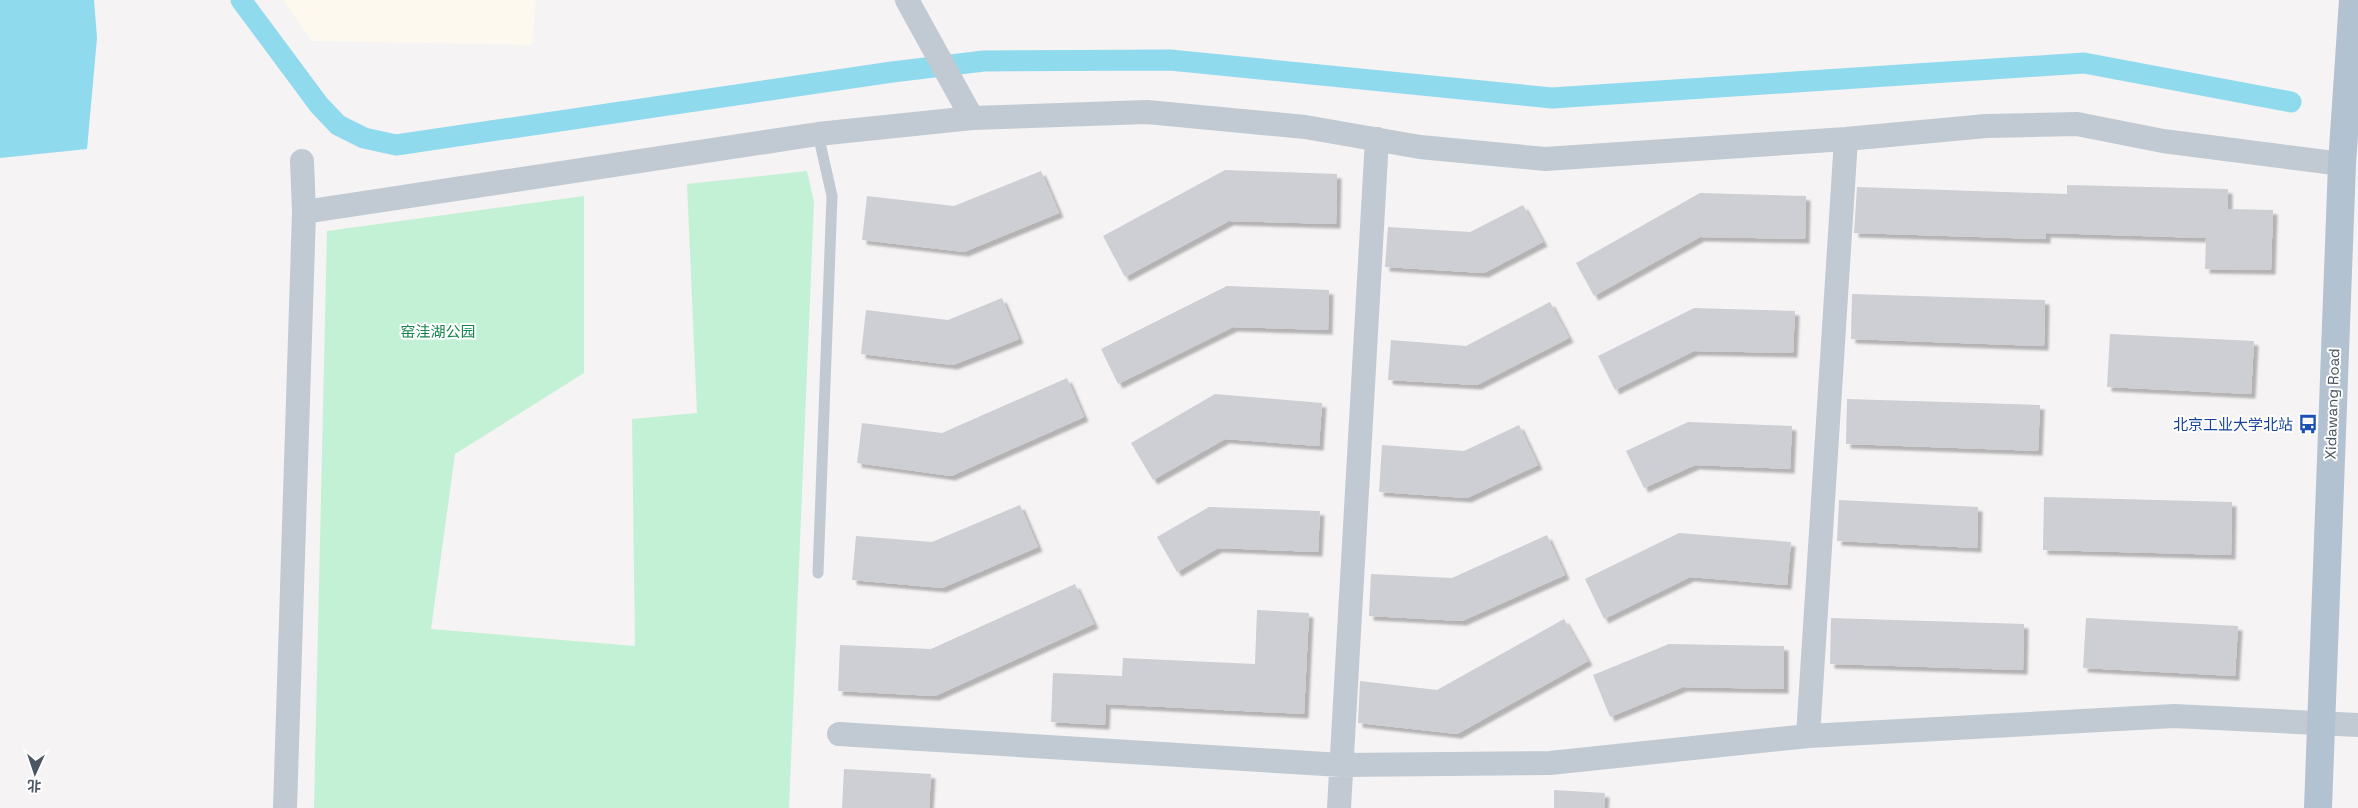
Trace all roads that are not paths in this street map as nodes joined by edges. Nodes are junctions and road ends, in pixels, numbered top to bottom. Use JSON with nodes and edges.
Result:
{"nodes":[{"id":1,"x":907,"y":0,"type":"edge"},
{"id":2,"x":2353,"y":0,"type":"edge"},
{"id":3,"x":972,"y":118,"type":"junction"},
{"id":4,"x":818,"y":134,"type":"junction"},
{"id":5,"x":1846,"y":139,"type":"junction"},
{"id":6,"x":1377,"y":140,"type":"junction"},
{"id":7,"x":302,"y":161,"type":"dead end"},
{"id":8,"x":2342,"y":164,"type":"junction"},
{"id":9,"x":304,"y":212,"type":"junction"},
{"id":10,"x":818,"y":573,"type":"dead end"},
{"id":11,"x":2320,"y":722,"type":"junction"},
{"id":12,"x":2358,"y":725,"type":"edge"},
{"id":13,"x":838,"y":734,"type":"dead end"},
{"id":14,"x":1808,"y":736,"type":"junction"},
{"id":15,"x":1341,"y":765,"type":"junction"},
{"id":16,"x":285,"y":808,"type":"edge"},
{"id":17,"x":1339,"y":808,"type":"edge"},
{"id":18,"x":2318,"y":808,"type":"edge"}],
"edges":[{"from":1,"to":3,"type":"street"},
{"from":2,"to":8,"type":"main road","name":"Xidawang Road"},
{"from":3,"to":4,"type":"street"},
{"from":3,"to":6,"type":"street"},
{"from":4,"to":9,"type":"street"},
{"from":4,"to":10,"type":"lane"},
{"from":5,"to":6,"type":"street"},
{"from":5,"to":8,"type":"street"},
{"from":5,"to":14,"type":"street"},
{"from":6,"to":15,"type":"street"},
{"from":7,"to":9,"type":"street"},
{"from":8,"to":11,"type":"main road","name":"Xidawang Road"},
{"from":9,"to":16,"type":"street"},
{"from":11,"to":12,"type":"street"},
{"from":11,"to":14,"type":"street"},
{"from":11,"to":18,"type":"main road","name":"Xidawang Road"},
{"from":13,"to":15,"type":"street"},
{"from":14,"to":15,"type":"street"},
{"from":15,"to":17,"type":"street"}]}
